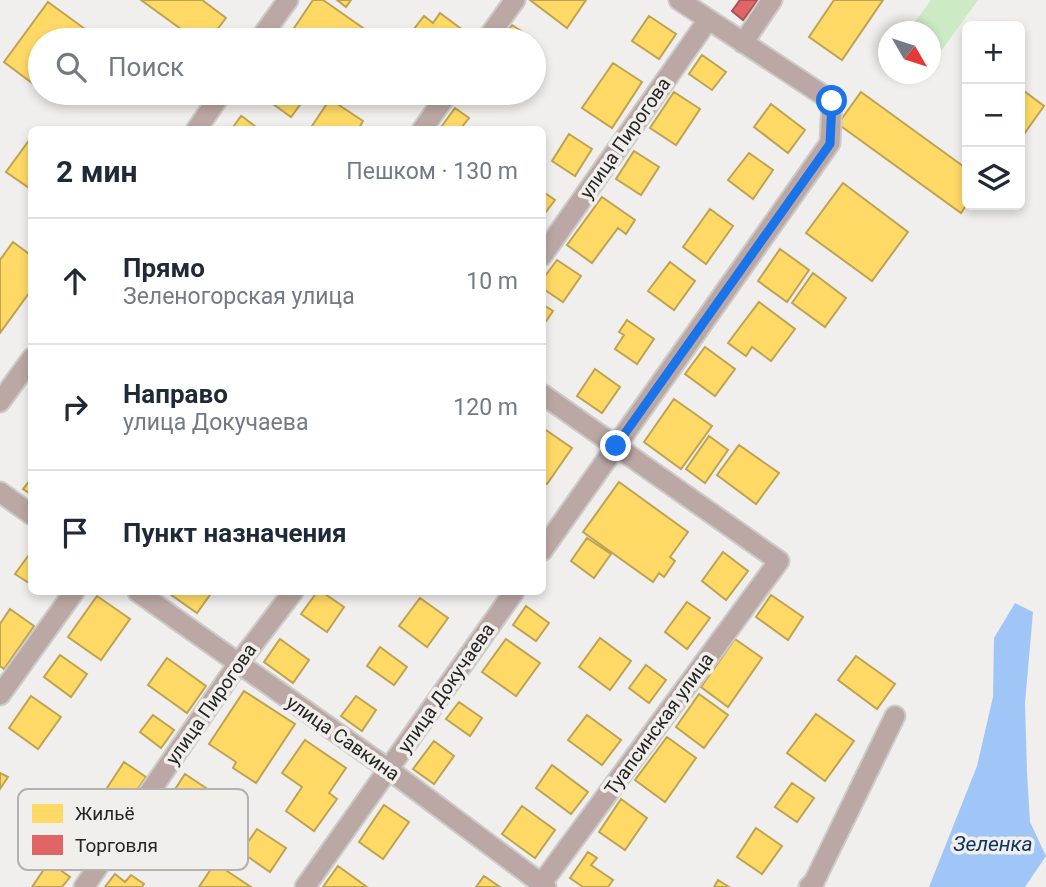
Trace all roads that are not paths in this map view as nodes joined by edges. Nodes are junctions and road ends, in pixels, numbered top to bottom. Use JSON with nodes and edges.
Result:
{"nodes":[{"id":1,"x":288,"y":0,"type":"edge"},
{"id":2,"x":515,"y":0,"type":"edge"},
{"id":3,"x":679,"y":0,"type":"edge"},
{"id":4,"x":772,"y":0,"type":"edge"},
{"id":5,"x":708,"y":20,"type":"junction"},
{"id":6,"x":268,"y":28,"type":"edge"},
{"id":7,"x":495,"y":28,"type":"edge"},
{"id":8,"x":743,"y":43,"type":"junction"},
{"id":9,"x":214,"y":105,"type":"edge"},
{"id":10,"x":440,"y":105,"type":"edge"},
{"id":11,"x":199,"y":126,"type":"edge"},
{"id":12,"x":425,"y":126,"type":"edge"},
{"id":13,"x":546,"y":250,"type":"edge"},
{"id":14,"x":28,"y":364,"type":"edge"},
{"id":15,"x":546,"y":397,"type":"edge"},
{"id":16,"x":0,"y":402,"type":"edge"},
{"id":17,"x":616,"y":446,"type":"junction"},
{"id":18,"x":0,"y":492,"type":"edge"},
{"id":19,"x":28,"y":511,"type":"edge"},
{"id":20,"x":546,"y":545,"type":"edge"},
{"id":21,"x":72,"y":595,"type":"edge"},
{"id":22,"x":142,"y":595,"type":"edge"},
{"id":23,"x":291,"y":595,"type":"edge"},
{"id":24,"x":512,"y":595,"type":"edge"},
{"id":25,"x":238,"y":664,"type":"junction"},
{"id":26,"x":0,"y":695,"type":"edge"},
{"id":27,"x":895,"y":716,"type":"dead end"},
{"id":28,"x":388,"y":769,"type":"junction"},
{"id":29,"x":152,"y":789,"type":"edge"},
{"id":30,"x":96,"y":870,"type":"edge"},
{"id":31,"x":542,"y":886,"type":"edge"},
{"id":32,"x":84,"y":887,"type":"edge"},
{"id":33,"x":305,"y":887,"type":"edge"},
{"id":34,"x":809,"y":887,"type":"edge"}],
"edges":[{"from":1,"to":6,"type":"street"},
{"from":2,"to":7,"type":"street"},
{"from":3,"to":5,"type":"street"},
{"from":4,"to":8,"type":"street"},
{"from":5,"to":8,"type":"street"},
{"from":5,"to":13,"type":"street","name":"улица Пирогова"},
{"from":8,"to":17,"type":"street"},
{"from":9,"to":11,"type":"street"},
{"from":10,"to":12,"type":"street"},
{"from":14,"to":16,"type":"street"},
{"from":15,"to":17,"type":"street"},
{"from":17,"to":20,"type":"street"},
{"from":17,"to":31,"type":"street","name":"Туапсинская улица"},
{"from":18,"to":19,"type":"street"},
{"from":21,"to":26,"type":"street"},
{"from":22,"to":25,"type":"street","name":"улица Савкина"},
{"from":23,"to":25,"type":"street","name":"улица Пирогова"},
{"from":24,"to":28,"type":"street","name":"улица Докучаева"},
{"from":25,"to":28,"type":"street","name":"улица Савкина"},
{"from":25,"to":29,"type":"street","name":"улица Пирогова"},
{"from":27,"to":34,"type":"street"},
{"from":28,"to":31,"type":"street","name":"улица Савкина"},
{"from":28,"to":33,"type":"street","name":"улица Докучаева"},
{"from":30,"to":32,"type":"street","name":"улица Пирогова"}]}
